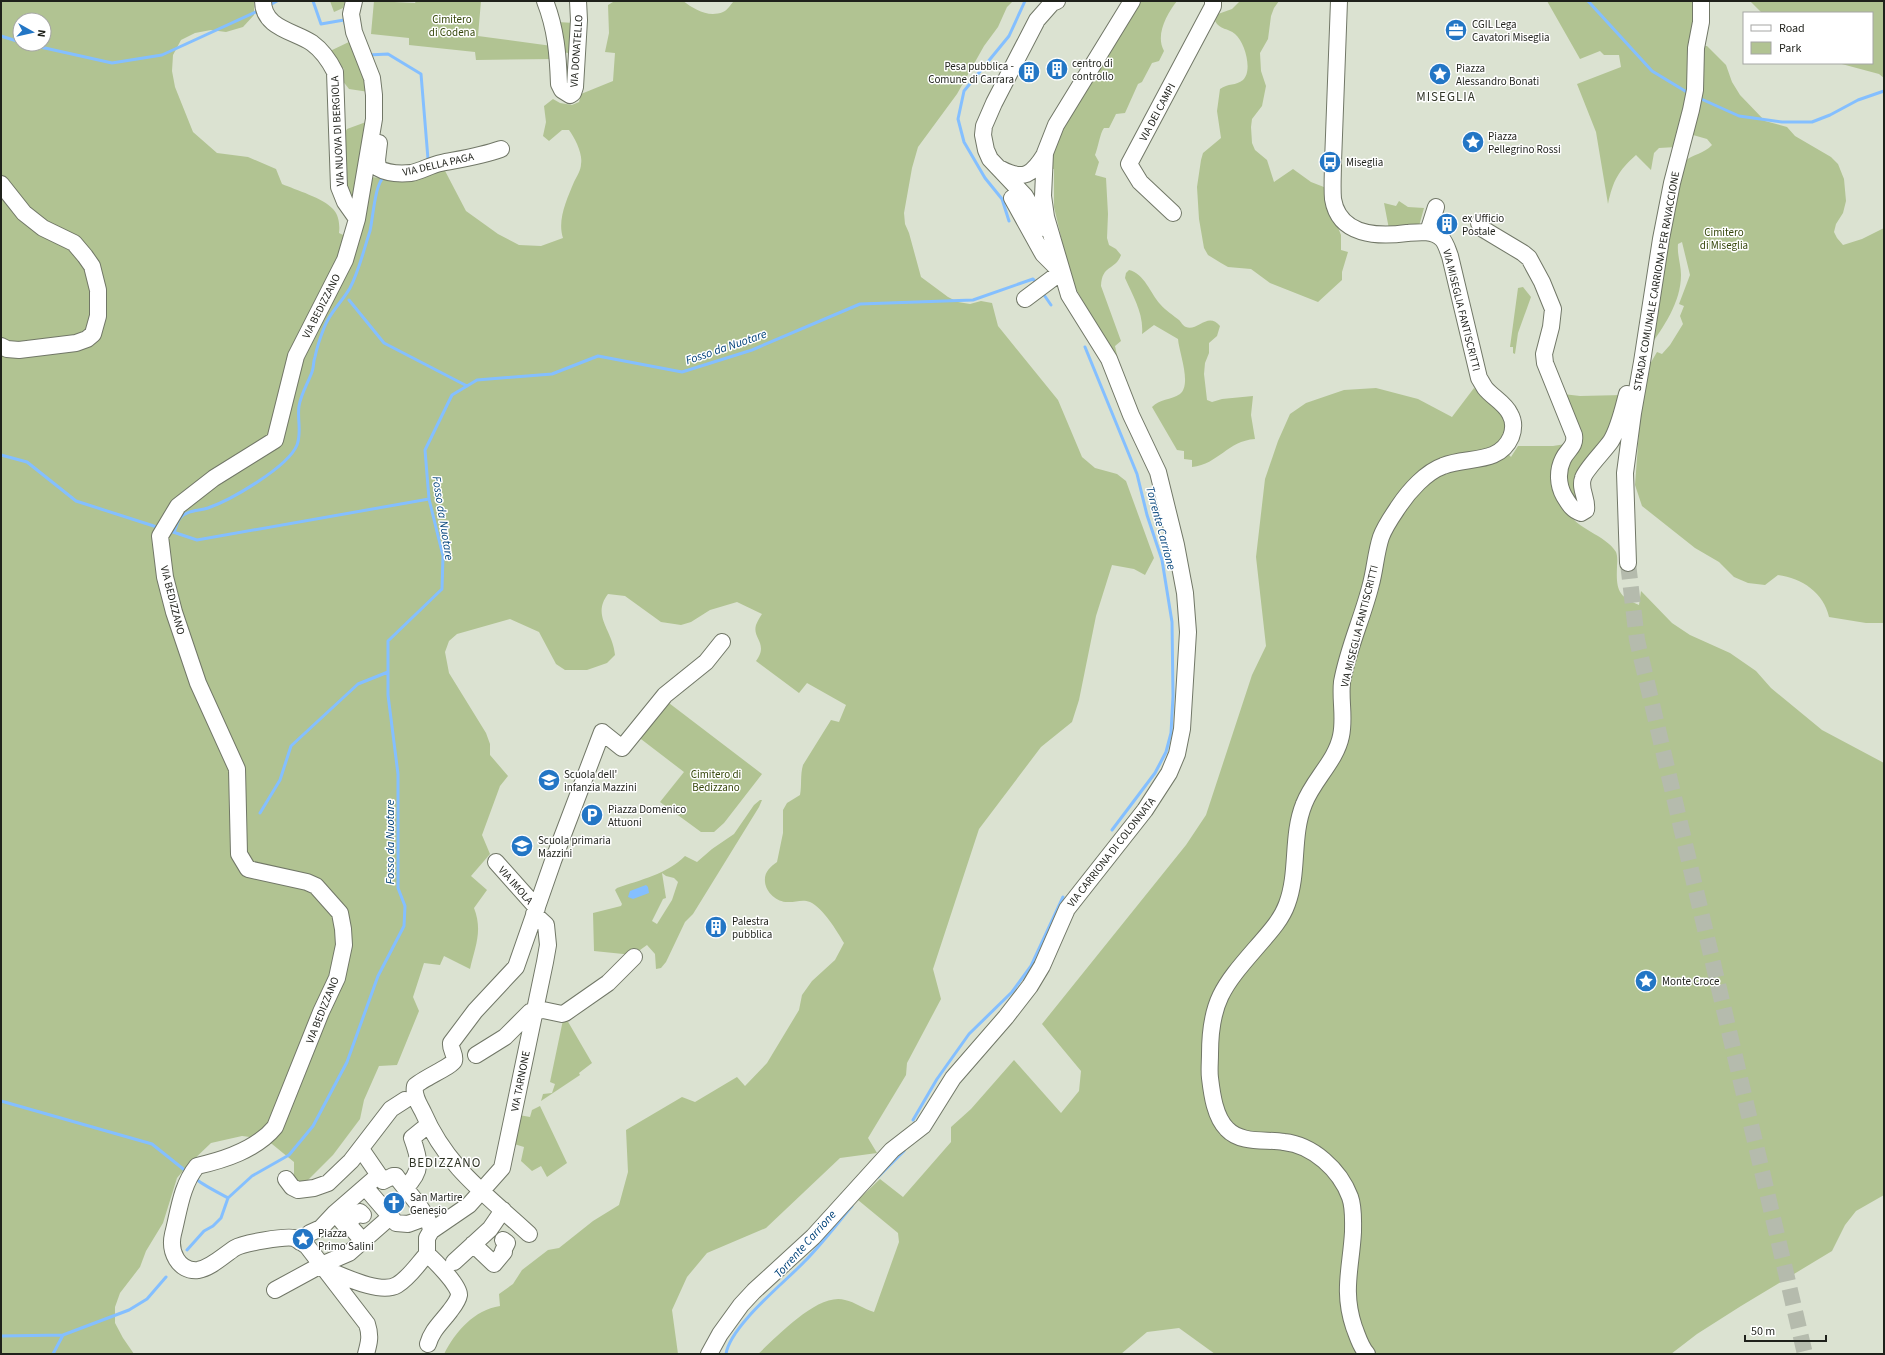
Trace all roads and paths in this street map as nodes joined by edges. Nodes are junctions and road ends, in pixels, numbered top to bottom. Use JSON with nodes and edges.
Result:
{"nodes":[{"id":1,"x":263,"y":1,"type":"edge"},
{"id":2,"x":354,"y":1,"type":"edge"},
{"id":3,"x":545,"y":1,"type":"edge"},
{"id":4,"x":578,"y":1,"type":"edge"},
{"id":5,"x":1057,"y":1,"type":"edge"},
{"id":6,"x":1132,"y":1,"type":"edge"},
{"id":7,"x":1214,"y":1,"type":"edge"},
{"id":8,"x":1339,"y":1,"type":"edge"},
{"id":9,"x":1701,"y":1,"type":"edge"},
{"id":10,"x":374,"y":119,"type":"junction"},
{"id":11,"x":501,"y":149,"type":"dead end"},
{"id":12,"x":1046,"y":153,"type":"junction"},
{"id":13,"x":996,"y":167,"type":"junction"},
{"id":14,"x":1,"y":184,"type":"edge"},
{"id":15,"x":1012,"y":198,"type":"dead end"},
{"id":16,"x":1439,"y":206,"type":"dead end"},
{"id":17,"x":1173,"y":213,"type":"dead end"},
{"id":18,"x":357,"y":219,"type":"junction"},
{"id":19,"x":1479,"y":223,"type":"dead end"},
{"id":20,"x":1434,"y":235,"type":"junction"},
{"id":21,"x":1056,"y":251,"type":"junction"},
{"id":22,"x":1061,"y":272,"type":"junction"},
{"id":23,"x":1025,"y":299,"type":"dead end"},
{"id":24,"x":1,"y":346,"type":"edge"},
{"id":25,"x":1642,"y":362,"type":"junction"},
{"id":26,"x":1628,"y":563,"type":"tunnel mouth"},
{"id":27,"x":722,"y":642,"type":"dead end"},
{"id":28,"x":496,"y":862,"type":"dead end"},
{"id":29,"x":536,"y":911,"type":"junction"},
{"id":30,"x":634,"y":957,"type":"dead end"},
{"id":31,"x":534,"y":1011,"type":"junction"},
{"id":32,"x":460,"y":1062,"type":"junction"},
{"id":33,"x":405,"y":1100,"type":"dead end"},
{"id":34,"x":428,"y":1125,"type":"junction"},
{"id":35,"x":360,"y":1149,"type":"junction"},
{"id":36,"x":286,"y":1178,"type":"dead end"},
{"id":37,"x":392,"y":1180,"type":"junction"},
{"id":38,"x":365,"y":1187,"type":"junction"},
{"id":39,"x":480,"y":1192,"type":"junction"},
{"id":40,"x":503,"y":1210,"type":"junction"},
{"id":41,"x":363,"y":1215,"type":"dead end"},
{"id":42,"x":341,"y":1218,"type":"junction"},
{"id":43,"x":393,"y":1220,"type":"junction"},
{"id":44,"x":432,"y":1225,"type":"junction"},
{"id":45,"x":529,"y":1234,"type":"dead end"},
{"id":46,"x":504,"y":1240,"type":"dead end"},
{"id":47,"x":363,"y":1241,"type":"junction"},
{"id":48,"x":300,"y":1242,"type":"junction"},
{"id":49,"x":473,"y":1244,"type":"junction"},
{"id":50,"x":427,"y":1254,"type":"junction"},
{"id":51,"x":454,"y":1262,"type":"dead end"},
{"id":52,"x":323,"y":1267,"type":"junction"},
{"id":53,"x":275,"y":1290,"type":"dead end"},
{"id":54,"x":428,"y":1344,"type":"dead end"},
{"id":55,"x":366,"y":1354,"type":"edge"},
{"id":56,"x":709,"y":1354,"type":"edge"},
{"id":57,"x":1367,"y":1354,"type":"edge"}],
"edges":[{"from":1,"to":18,"type":"street","name":"VIA NUOVA DI BERGIOLA"},
{"from":2,"to":10,"type":"street","name":"VIA BEDIZZANO"},
{"from":3,"to":4,"type":"street","name":"VIA DONATELLO"},
{"from":5,"to":13,"type":"street","name":"VIA CARRIONA DI COLONNATA"},
{"from":6,"to":12,"type":"street","name":"VIA CARRIONA DI COLONNATA"},
{"from":7,"to":17,"type":"street","name":"VIA DEI CAMPI"},
{"from":8,"to":20,"type":"street"},
{"from":9,"to":25,"type":"street","name":"STRADA COMUNALE CARRIONA PER RAVACCIONE"},
{"from":10,"to":11,"type":"street","name":"VIA DELLA PAGA"},
{"from":10,"to":18,"type":"street","name":"VIA BEDIZZANO"},
{"from":12,"to":13,"type":"street","name":"VIA CARRIONA DI COLONNATA"},
{"from":12,"to":21,"type":"street","name":"VIA CARRIONA DI COLONNATA"},
{"from":13,"to":21,"type":"street","name":"VIA CARRIONA DI COLONNATA"},
{"from":14,"to":24,"type":"street"},
{"from":15,"to":22,"type":"street"},
{"from":16,"to":20,"type":"street"},
{"from":18,"to":48,"type":"street","name":"VIA BEDIZZANO"},
{"from":19,"to":25,"type":"street"},
{"from":20,"to":57,"type":"street","name":"VIA MISEGLIA FANTISCRITTI"},
{"from":21,"to":22,"type":"street","name":"VIA CARRIONA DI COLONNATA"},
{"from":22,"to":23,"type":"street"},
{"from":22,"to":56,"type":"street","name":"VIA CARRIONA DI COLONNATA"},
{"from":25,"to":26,"type":"street","name":"STRADA COMUNALE CARRIONA PER RAVACCIONE"},
{"from":27,"to":29,"type":"street"},
{"from":28,"to":29,"type":"street","name":"VIA IMOLA"},
{"from":29,"to":31,"type":"street","name":"VIA TARNONE"},
{"from":29,"to":32,"type":"street"},
{"from":30,"to":31,"type":"street"},
{"from":31,"to":32,"type":"street"},
{"from":31,"to":39,"type":"street","name":"VIA TARNONE"},
{"from":32,"to":34,"type":"street"},
{"from":33,"to":35,"type":"street"},
{"from":34,"to":37,"type":"street"},
{"from":34,"to":39,"type":"street"},
{"from":35,"to":36,"type":"street"},
{"from":35,"to":37,"type":"street"},
{"from":37,"to":38,"type":"street"},
{"from":37,"to":44,"type":"street"},
{"from":38,"to":42,"type":"street"},
{"from":38,"to":43,"type":"street"},
{"from":39,"to":40,"type":"street"},
{"from":39,"to":44,"type":"street","name":"VIA TARNONE"},
{"from":40,"to":45,"type":"street"},
{"from":40,"to":49,"type":"street"},
{"from":41,"to":42,"type":"street"},
{"from":42,"to":47,"type":"street"},
{"from":42,"to":48,"type":"street"},
{"from":43,"to":44,"type":"street","name":"VIA TARNONE"},
{"from":43,"to":47,"type":"street"},
{"from":44,"to":50,"type":"street"},
{"from":46,"to":49,"type":"street"},
{"from":47,"to":52,"type":"street"},
{"from":48,"to":52,"type":"street"},
{"from":49,"to":51,"type":"street"},
{"from":50,"to":52,"type":"street"},
{"from":50,"to":54,"type":"street"},
{"from":52,"to":53,"type":"street"},
{"from":52,"to":55,"type":"street"}]}
